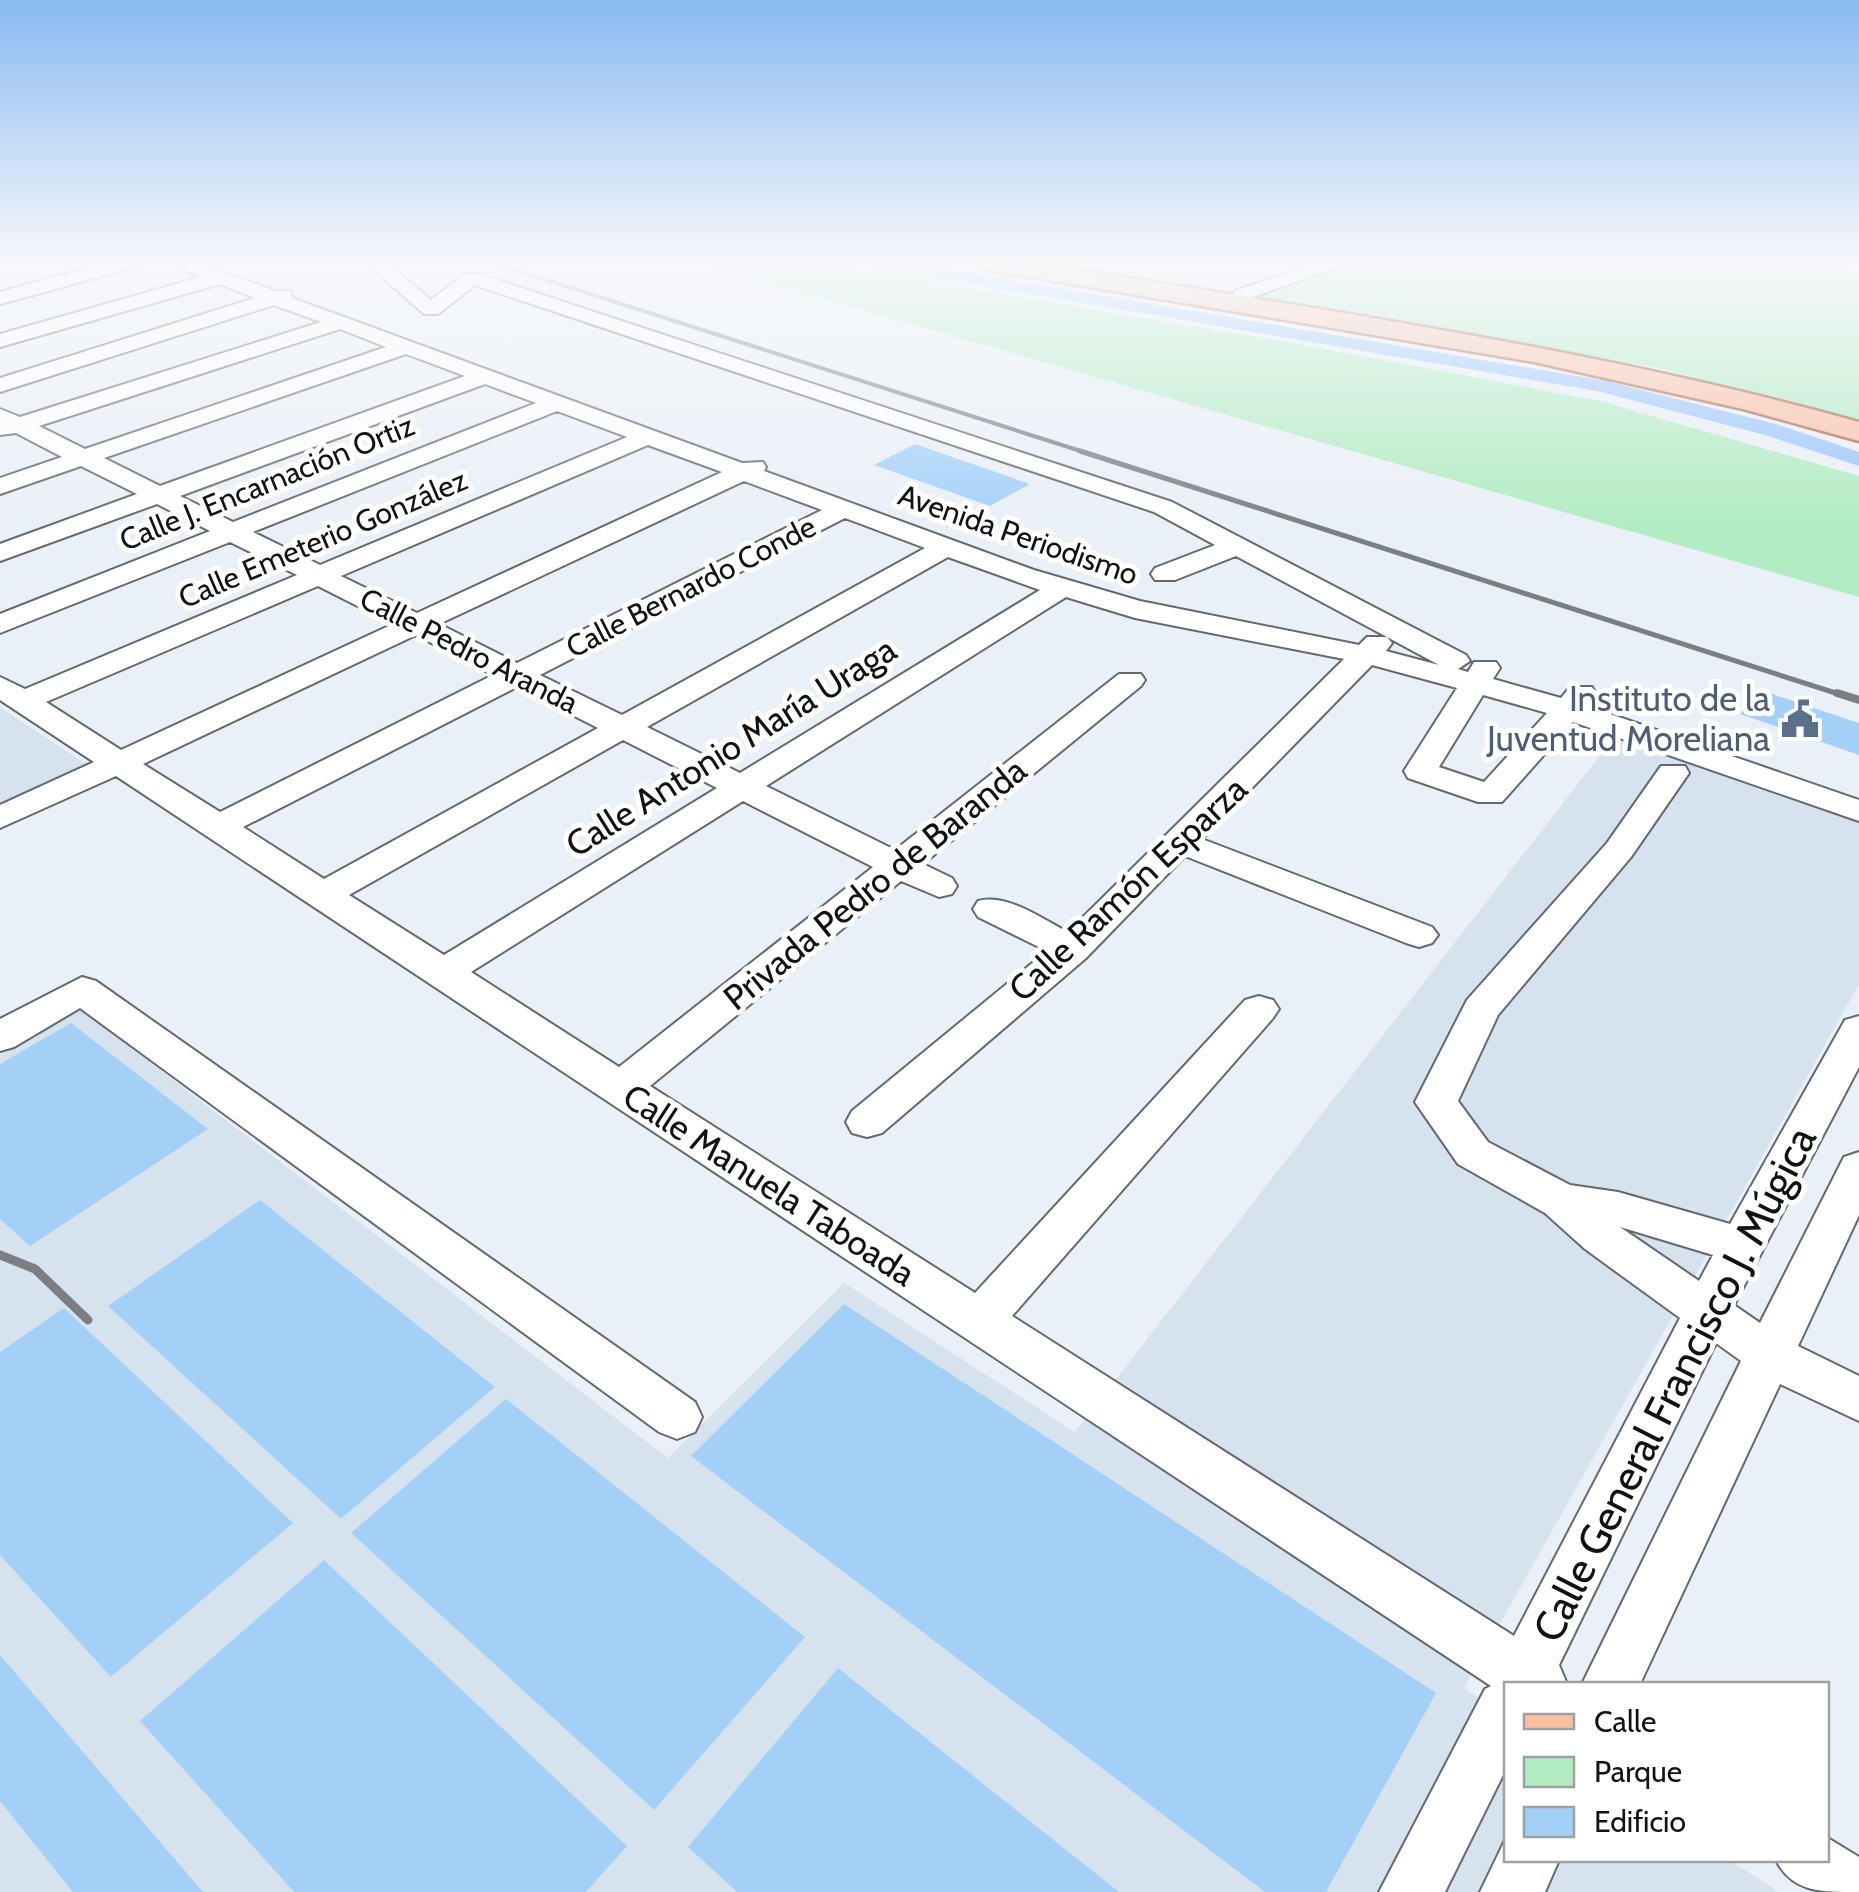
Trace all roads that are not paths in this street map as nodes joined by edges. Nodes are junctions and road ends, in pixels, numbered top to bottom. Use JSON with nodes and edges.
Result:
{"nodes":[{"id":1,"x":113,"y":349,"type":"edge"},
{"id":2,"x":252,"y":349,"type":"edge"},
{"id":3,"x":399,"y":349,"type":"edge"},
{"id":4,"x":417,"y":349,"type":"edge"},
{"id":5,"x":434,"y":349,"type":"edge"},
{"id":6,"x":687,"y":349,"type":"edge"},
{"id":7,"x":1501,"y":349,"type":"edge"},
{"id":8,"x":486,"y":376,"type":"junction"},
{"id":9,"x":0,"y":385,"type":"edge"},
{"id":10,"x":558,"y":402,"type":"junction"},
{"id":11,"x":6,"y":424,"type":"edge"},
{"id":12,"x":1859,"y":432,"type":"edge"},
{"id":13,"x":649,"y":436,"type":"junction"},
{"id":14,"x":85,"y":457,"type":"junction"},
{"id":15,"x":754,"y":467,"type":"junction"},
{"id":16,"x":0,"y":486,"type":"edge"},
{"id":17,"x":158,"y":496,"type":"junction"},
{"id":18,"x":843,"y":509,"type":"junction"},
{"id":19,"x":232,"y":532,"type":"junction"},
{"id":20,"x":946,"y":547,"type":"junction"},
{"id":21,"x":1235,"y":548,"type":"junction"},
{"id":22,"x":0,"y":554,"type":"edge"},
{"id":23,"x":1164,"y":574,"type":"dead end"},
{"id":24,"x":320,"y":575,"type":"junction"},
{"id":25,"x":1062,"y":588,"type":"junction"},
{"id":26,"x":0,"y":624,"type":"edge"},
{"id":27,"x":416,"y":624,"type":"junction"},
{"id":28,"x":1372,"y":649,"type":"junction"},
{"id":29,"x":516,"y":675,"type":"junction"},
{"id":30,"x":1471,"y":677,"type":"junction"},
{"id":31,"x":1130,"y":680,"type":"dead end"},
{"id":32,"x":12,"y":694,"type":"edge"},
{"id":33,"x":1570,"y":709,"type":"junction"},
{"id":34,"x":622,"y":728,"type":"junction"},
{"id":35,"x":119,"y":763,"type":"junction"},
{"id":36,"x":1673,"y":772,"type":"dead end"},
{"id":37,"x":742,"y":788,"type":"junction"},
{"id":38,"x":1859,"y":789,"type":"edge"},
{"id":39,"x":1859,"y":811,"type":"edge"},
{"id":40,"x":0,"y":818,"type":"edge"},
{"id":41,"x":217,"y":827,"type":"junction"},
{"id":42,"x":1182,"y":843,"type":"junction"},
{"id":43,"x":898,"y":866,"type":"junction"},
{"id":44,"x":939,"y":886,"type":"dead end"},
{"id":45,"x":322,"y":895,"type":"junction"},
{"id":46,"x":990,"y":909,"type":"dead end"},
{"id":47,"x":1419,"y":935,"type":"dead end"},
{"id":48,"x":1074,"y":948,"type":"junction"},
{"id":49,"x":442,"y":973,"type":"junction"},
{"id":50,"x":1259,"y":1009,"type":"dead end"},
{"id":51,"x":1859,"y":1030,"type":"edge"},
{"id":52,"x":0,"y":1037,"type":"edge"},
{"id":53,"x":620,"y":1088,"type":"junction"},
{"id":54,"x":867,"y":1122,"type":"dead end"},
{"id":55,"x":1853,"y":1192,"type":"edge"},
{"id":56,"x":1561,"y":1201,"type":"junction"},
{"id":57,"x":1741,"y":1245,"type":"junction"},
{"id":58,"x":1710,"y":1310,"type":"junction"},
{"id":59,"x":979,"y":1321,"type":"junction"},
{"id":60,"x":1768,"y":1354,"type":"junction"},
{"id":61,"x":1859,"y":1400,"type":"edge"},
{"id":62,"x":677,"y":1416,"type":"dead end"},
{"id":63,"x":1513,"y":1682,"type":"edge"},
{"id":64,"x":1525,"y":1682,"type":"edge"},
{"id":65,"x":1612,"y":1682,"type":"edge"},
{"id":66,"x":1504,"y":1721,"type":"edge"},
{"id":67,"x":1527,"y":1862,"type":"edge"},
{"id":68,"x":1811,"y":1862,"type":"edge"},
{"id":69,"x":1412,"y":1892,"type":"edge"},
{"id":70,"x":1512,"y":1892,"type":"edge"},
{"id":71,"x":1858,"y":1892,"type":"edge"}],
"edges":[{"from":1,"to":9,"type":"street"},
{"from":2,"to":11,"type":"street"},
{"from":3,"to":14,"type":"street"},
{"from":4,"to":8,"type":"street","name":"Avenida Periodismo"},
{"from":5,"to":15,"type":"street","name":"Avenida Periodismo"},
{"from":6,"to":21,"type":"street"},
{"from":7,"to":12,"type":"main road"},
{"from":8,"to":10,"type":"street","name":"Avenida Periodismo"},
{"from":8,"to":17,"type":"street"},
{"from":10,"to":13,"type":"street","name":"Avenida Periodismo"},
{"from":10,"to":19,"type":"street","name":"Calle J. Encarnación Ortiz"},
{"from":11,"to":14,"type":"street","name":"Calle Pedro Aranda"},
{"from":13,"to":15,"type":"street","name":"Avenida Periodismo"},
{"from":13,"to":24,"type":"street","name":"Calle Emeterio González"},
{"from":14,"to":16,"type":"street"},
{"from":14,"to":17,"type":"street","name":"Calle Pedro Aranda"},
{"from":15,"to":18,"type":"street","name":"Avenida Periodismo"},
{"from":15,"to":27,"type":"street"},
{"from":15,"to":28,"type":"street","name":"Avenida Periodismo"},
{"from":17,"to":19,"type":"street","name":"Calle Pedro Aranda"},
{"from":17,"to":22,"type":"street"},
{"from":18,"to":20,"type":"street","name":"Avenida Periodismo"},
{"from":18,"to":29,"type":"street","name":"Calle Bernardo Conde"},
{"from":19,"to":24,"type":"street","name":"Calle Pedro Aranda"},
{"from":19,"to":26,"type":"street","name":"Calle J. Encarnación Ortiz"},
{"from":20,"to":25,"type":"street","name":"Avenida Periodismo"},
{"from":20,"to":34,"type":"street"},
{"from":21,"to":23,"type":"street"},
{"from":21,"to":30,"type":"street"},
{"from":24,"to":27,"type":"street","name":"Calle Pedro Aranda"},
{"from":24,"to":32,"type":"street","name":"Calle Emeterio González"},
{"from":25,"to":28,"type":"street","name":"Avenida Periodismo"},
{"from":25,"to":37,"type":"street","name":"Calle Antonio María Uraga"},
{"from":27,"to":29,"type":"street","name":"Calle Pedro Aranda"},
{"from":27,"to":35,"type":"street"},
{"from":28,"to":30,"type":"street","name":"Avenida Periodismo"},
{"from":28,"to":42,"type":"street","name":"Calle Ramón Esparza"},
{"from":29,"to":34,"type":"street","name":"Calle Pedro Aranda"},
{"from":29,"to":41,"type":"street","name":"Calle Bernardo Conde"},
{"from":30,"to":33,"type":"street"},
{"from":30,"to":33,"type":"street"},
{"from":31,"to":43,"type":"street","name":"Privada Pedro de Baranda"},
{"from":32,"to":35,"type":"street","name":"Calle Manuela Taboada"},
{"from":33,"to":38,"type":"street"},
{"from":33,"to":39,"type":"street"},
{"from":34,"to":37,"type":"street","name":"Calle Pedro Aranda"},
{"from":34,"to":45,"type":"street"},
{"from":35,"to":40,"type":"street"},
{"from":35,"to":41,"type":"street","name":"Calle Manuela Taboada"},
{"from":36,"to":56,"type":"street"},
{"from":37,"to":43,"type":"street","name":"Calle Pedro Aranda"},
{"from":37,"to":49,"type":"street","name":"Calle Antonio María Uraga"},
{"from":41,"to":45,"type":"street","name":"Calle Manuela Taboada"},
{"from":42,"to":47,"type":"street"},
{"from":42,"to":48,"type":"street","name":"Calle Ramón Esparza"},
{"from":43,"to":44,"type":"street","name":"Calle Pedro Aranda"},
{"from":43,"to":53,"type":"street","name":"Privada Pedro de Baranda"},
{"from":45,"to":49,"type":"street","name":"Calle Manuela Taboada"},
{"from":46,"to":48,"type":"street"},
{"from":48,"to":54,"type":"street","name":"Calle Ramón Esparza"},
{"from":49,"to":53,"type":"street","name":"Calle Manuela Taboada"},
{"from":50,"to":59,"type":"street"},
{"from":51,"to":57,"type":"street","name":"Calle General Francisco J. Múgica"},
{"from":52,"to":62,"type":"street"},
{"from":53,"to":59,"type":"street","name":"Calle Manuela Taboada"},
{"from":55,"to":60,"type":"street","name":"Calle General Francisco J. Múgica"},
{"from":56,"to":57,"type":"street"},
{"from":56,"to":58,"type":"street"},
{"from":57,"to":58,"type":"street","name":"Calle General Francisco J. Múgica"},
{"from":58,"to":60,"type":"street"},
{"from":58,"to":64,"type":"street","name":"Calle General Francisco J. Múgica"},
{"from":59,"to":63,"type":"street","name":"Calle Manuela Taboada"},
{"from":60,"to":61,"type":"street"},
{"from":60,"to":65,"type":"street","name":"Calle General Francisco J. Múgica"},
{"from":66,"to":69,"type":"street","name":"Calle General Francisco J. Múgica"},
{"from":67,"to":70,"type":"street"},
{"from":68,"to":71,"type":"street"}]}
